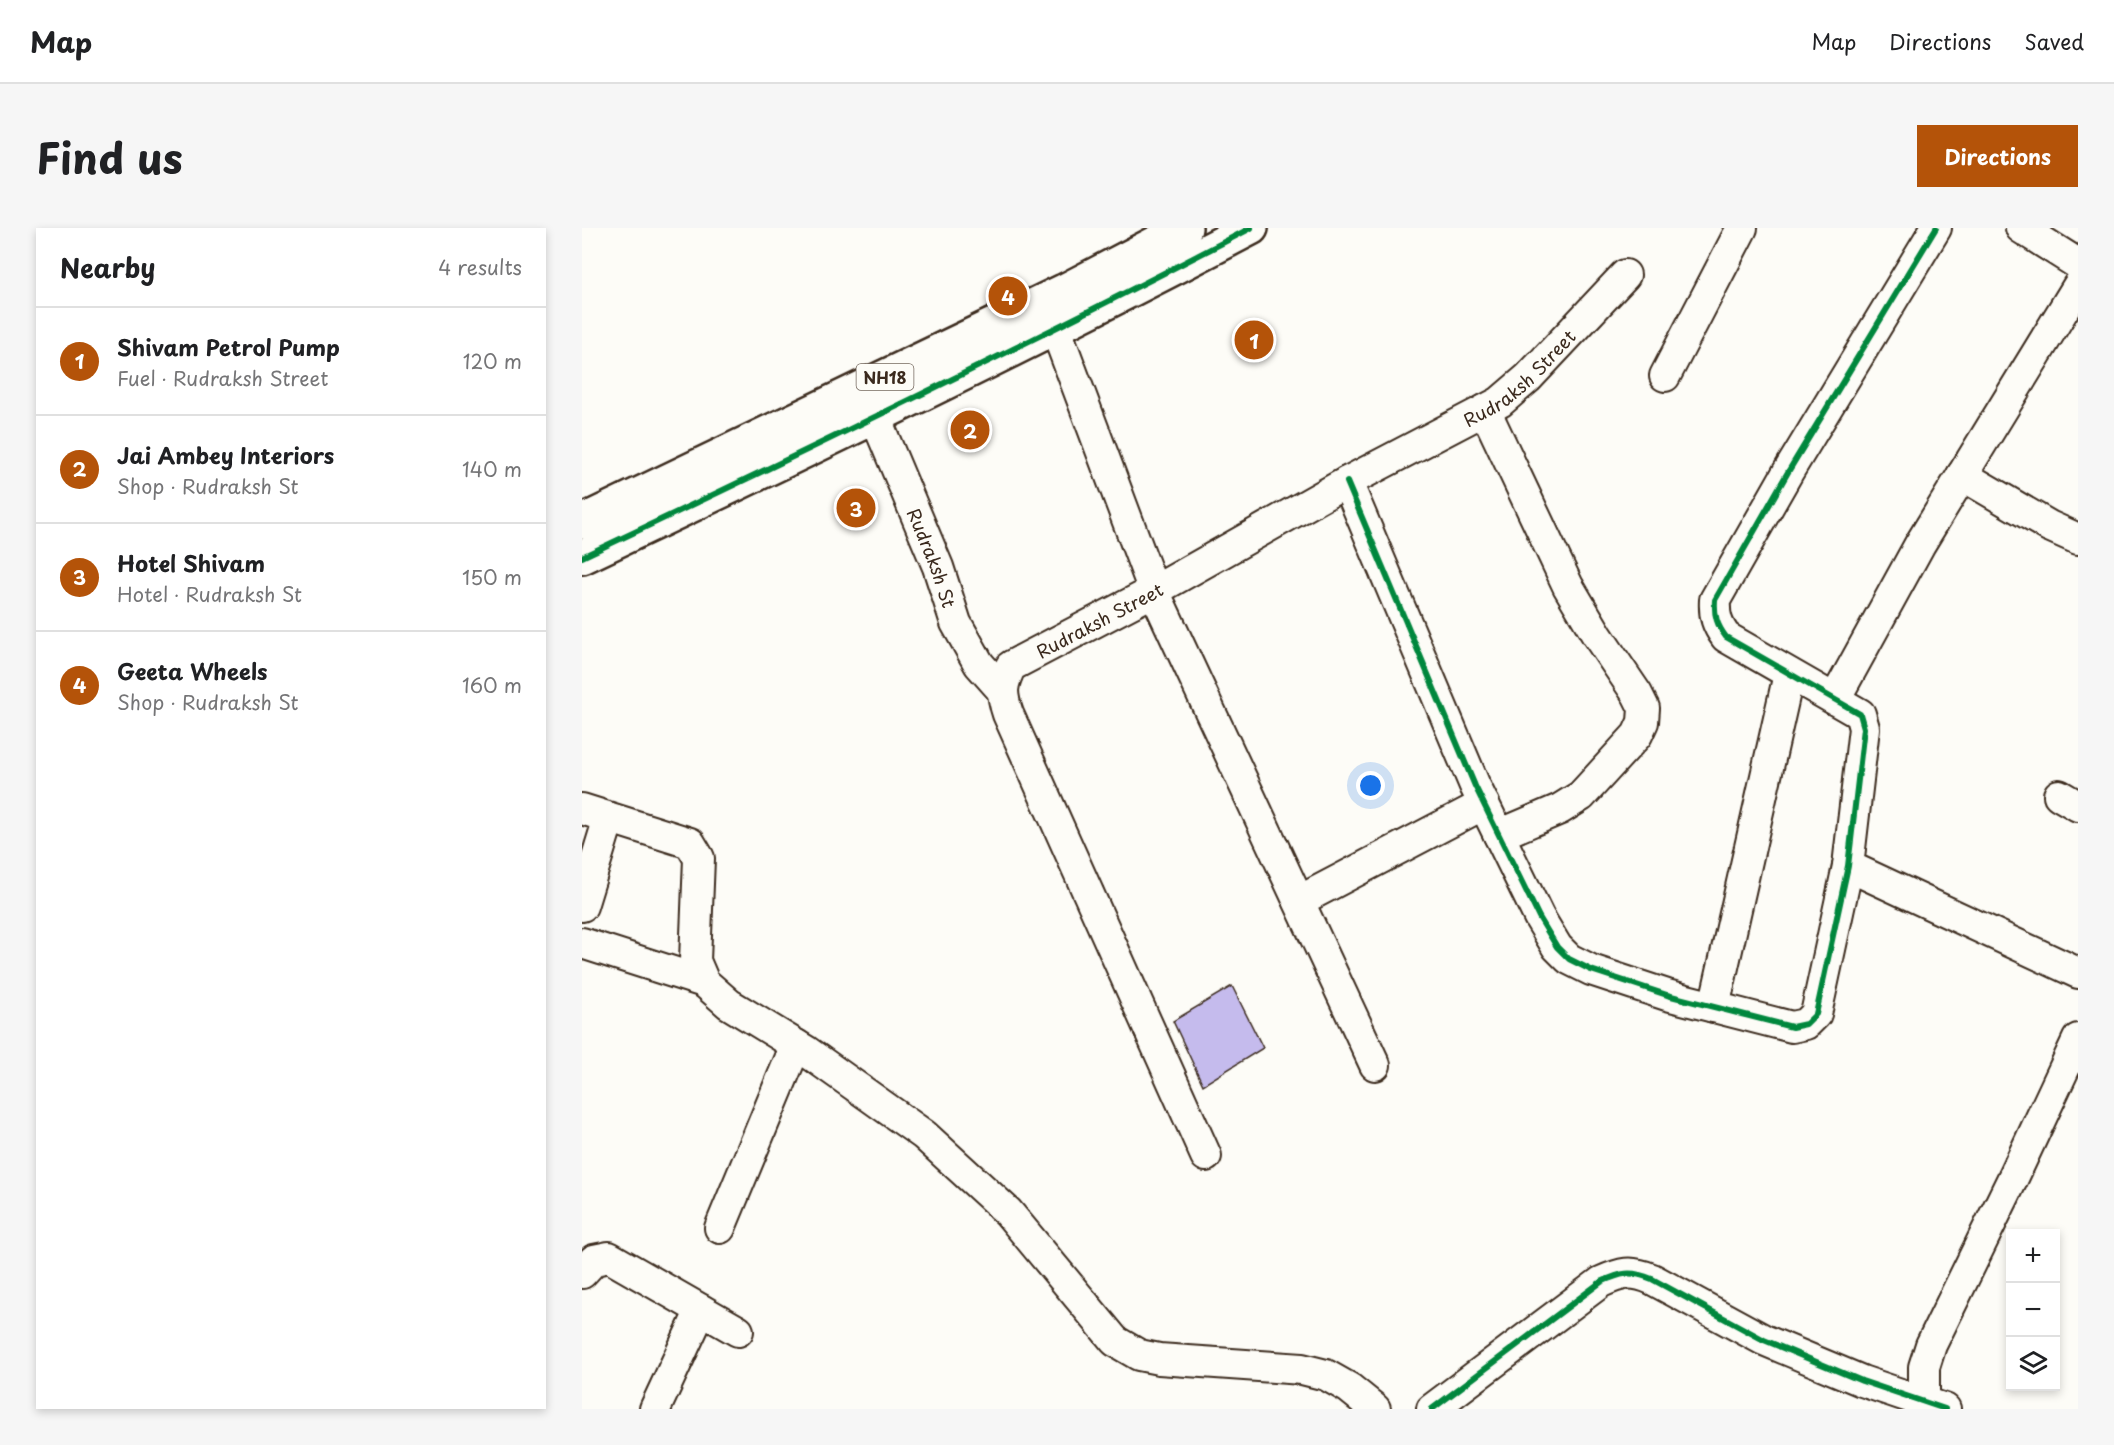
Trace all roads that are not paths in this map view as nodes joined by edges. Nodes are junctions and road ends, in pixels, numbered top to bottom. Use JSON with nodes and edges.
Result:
{"nodes":[{"id":1,"x":1185,"y":228,"type":"edge"},
{"id":2,"x":1251,"y":228,"type":"edge"},
{"id":3,"x":1742,"y":228,"type":"edge"},
{"id":4,"x":1936,"y":228,"type":"edge"},
{"id":5,"x":2021,"y":228,"type":"edge"},
{"id":6,"x":2078,"y":264,"type":"edge"},
{"id":7,"x":1625,"y":275,"type":"dead end"},
{"id":8,"x":2078,"y":286,"type":"edge"},
{"id":9,"x":1055,"y":327,"type":"junction"},
{"id":10,"x":1665,"y":376,"type":"dead end"},
{"id":11,"x":1485,"y":410,"type":"junction"},
{"id":12,"x":875,"y":417,"type":"junction"},
{"id":13,"x":1962,"y":475,"type":"junction"},
{"id":14,"x":1347,"y":482,"type":"junction"},
{"id":15,"x":582,"y":522,"type":"edge"},
{"id":16,"x":2078,"y":539,"type":"edge"},
{"id":17,"x":582,"y":557,"type":"edge"},
{"id":18,"x":1154,"y":591,"type":"junction"},
{"id":19,"x":1789,"y":674,"type":"junction"},
{"id":20,"x":1002,"y":690,"type":"junction"},
{"id":21,"x":1835,"y":699,"type":"junction"},
{"id":22,"x":1484,"y":804,"type":"junction"},
{"id":23,"x":596,"y":813,"type":"edge"},
{"id":24,"x":1499,"y":835,"type":"junction"},
{"id":25,"x":1848,"y":866,"type":"junction"},
{"id":26,"x":1299,"y":901,"type":"junction"},
{"id":27,"x":582,"y":906,"type":"edge"},
{"id":28,"x":582,"y":943,"type":"edge"},
{"id":29,"x":2078,"y":973,"type":"edge"},
{"id":30,"x":704,"y":982,"type":"junction"},
{"id":31,"x":1714,"y":1007,"type":"junction"},
{"id":32,"x":2078,"y":1039,"type":"edge"},
{"id":33,"x":796,"y":1045,"type":"junction"},
{"id":34,"x":1375,"y":1065,"type":"dead end"},
{"id":35,"x":1206,"y":1156,"type":"dead end"},
{"id":36,"x":720,"y":1228,"type":"dead end"},
{"id":37,"x":582,"y":1273,"type":"edge"},
{"id":38,"x":701,"y":1310,"type":"junction"},
{"id":39,"x":738,"y":1331,"type":"dead end"},
{"id":40,"x":1931,"y":1407,"type":"edge"},
{"id":41,"x":655,"y":1409,"type":"edge"},
{"id":42,"x":1375,"y":1409,"type":"edge"},
{"id":43,"x":1432,"y":1409,"type":"edge"}],
"edges":[{"from":1,"to":15,"type":"highway","number":"NH18"},
{"from":2,"to":9,"type":"highway","number":"NH18"},
{"from":3,"to":10,"type":"street"},
{"from":4,"to":19,"type":"street"},
{"from":5,"to":6,"type":"street"},
{"from":7,"to":11,"type":"street","name":"Rudraksh Street"},
{"from":8,"to":13,"type":"street"},
{"from":9,"to":12,"type":"highway","number":"NH18"},
{"from":9,"to":18,"type":"street"},
{"from":11,"to":14,"type":"street","name":"Rudraksh Street"},
{"from":11,"to":24,"type":"street"},
{"from":12,"to":17,"type":"highway","number":"NH18"},
{"from":12,"to":20,"type":"street","name":"Rudraksh St"},
{"from":13,"to":16,"type":"street"},
{"from":13,"to":21,"type":"street"},
{"from":14,"to":18,"type":"street","name":"Rudraksh Street"},
{"from":14,"to":22,"type":"street"},
{"from":18,"to":20,"type":"street","name":"Rudraksh Street"},
{"from":18,"to":26,"type":"street"},
{"from":19,"to":21,"type":"street"},
{"from":19,"to":31,"type":"street"},
{"from":20,"to":35,"type":"street"},
{"from":21,"to":25,"type":"street"},
{"from":22,"to":24,"type":"street"},
{"from":22,"to":26,"type":"street"},
{"from":23,"to":27,"type":"street"},
{"from":23,"to":30,"type":"street"},
{"from":24,"to":31,"type":"street"},
{"from":25,"to":29,"type":"street"},
{"from":25,"to":31,"type":"street"},
{"from":26,"to":34,"type":"street"},
{"from":28,"to":30,"type":"street"},
{"from":30,"to":33,"type":"street"},
{"from":32,"to":40,"type":"street"},
{"from":33,"to":36,"type":"street"},
{"from":33,"to":42,"type":"street"},
{"from":37,"to":38,"type":"street"},
{"from":38,"to":39,"type":"street"},
{"from":38,"to":41,"type":"street"},
{"from":40,"to":43,"type":"street"}]}
